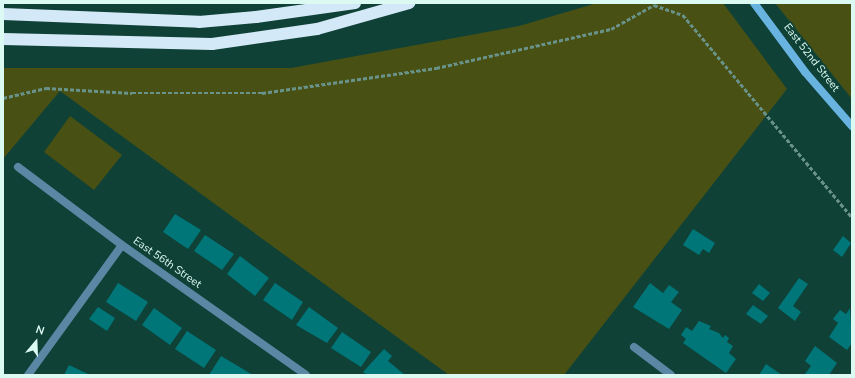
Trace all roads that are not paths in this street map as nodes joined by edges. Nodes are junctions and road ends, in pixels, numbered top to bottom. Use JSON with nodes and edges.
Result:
{"nodes":[{"id":1,"x":355,"y":3,"type":"edge"},
{"id":2,"x":409,"y":3,"type":"edge"},
{"id":3,"x":754,"y":3,"type":"edge"},
{"id":4,"x":3,"y":14,"type":"edge"},
{"id":5,"x":3,"y":39,"type":"edge"},
{"id":6,"x":852,"y":126,"type":"edge"},
{"id":7,"x":18,"y":167,"type":"dead end"},
{"id":8,"x":122,"y":245,"type":"junction"},
{"id":9,"x":634,"y":347,"type":"dead end"},
{"id":10,"x":28,"y":375,"type":"edge"},
{"id":11,"x":306,"y":375,"type":"edge"},
{"id":12,"x":671,"y":375,"type":"edge"}],
"edges":[{"from":1,"to":4,"type":"highway"},
{"from":2,"to":5,"type":"highway"},
{"from":3,"to":6,"type":"main road","name":"East 52nd Street"},
{"from":7,"to":8,"type":"street","name":"East 56th Street"},
{"from":8,"to":10,"type":"street"},
{"from":8,"to":11,"type":"street","name":"East 56th Street"},
{"from":9,"to":12,"type":"street"}]}
